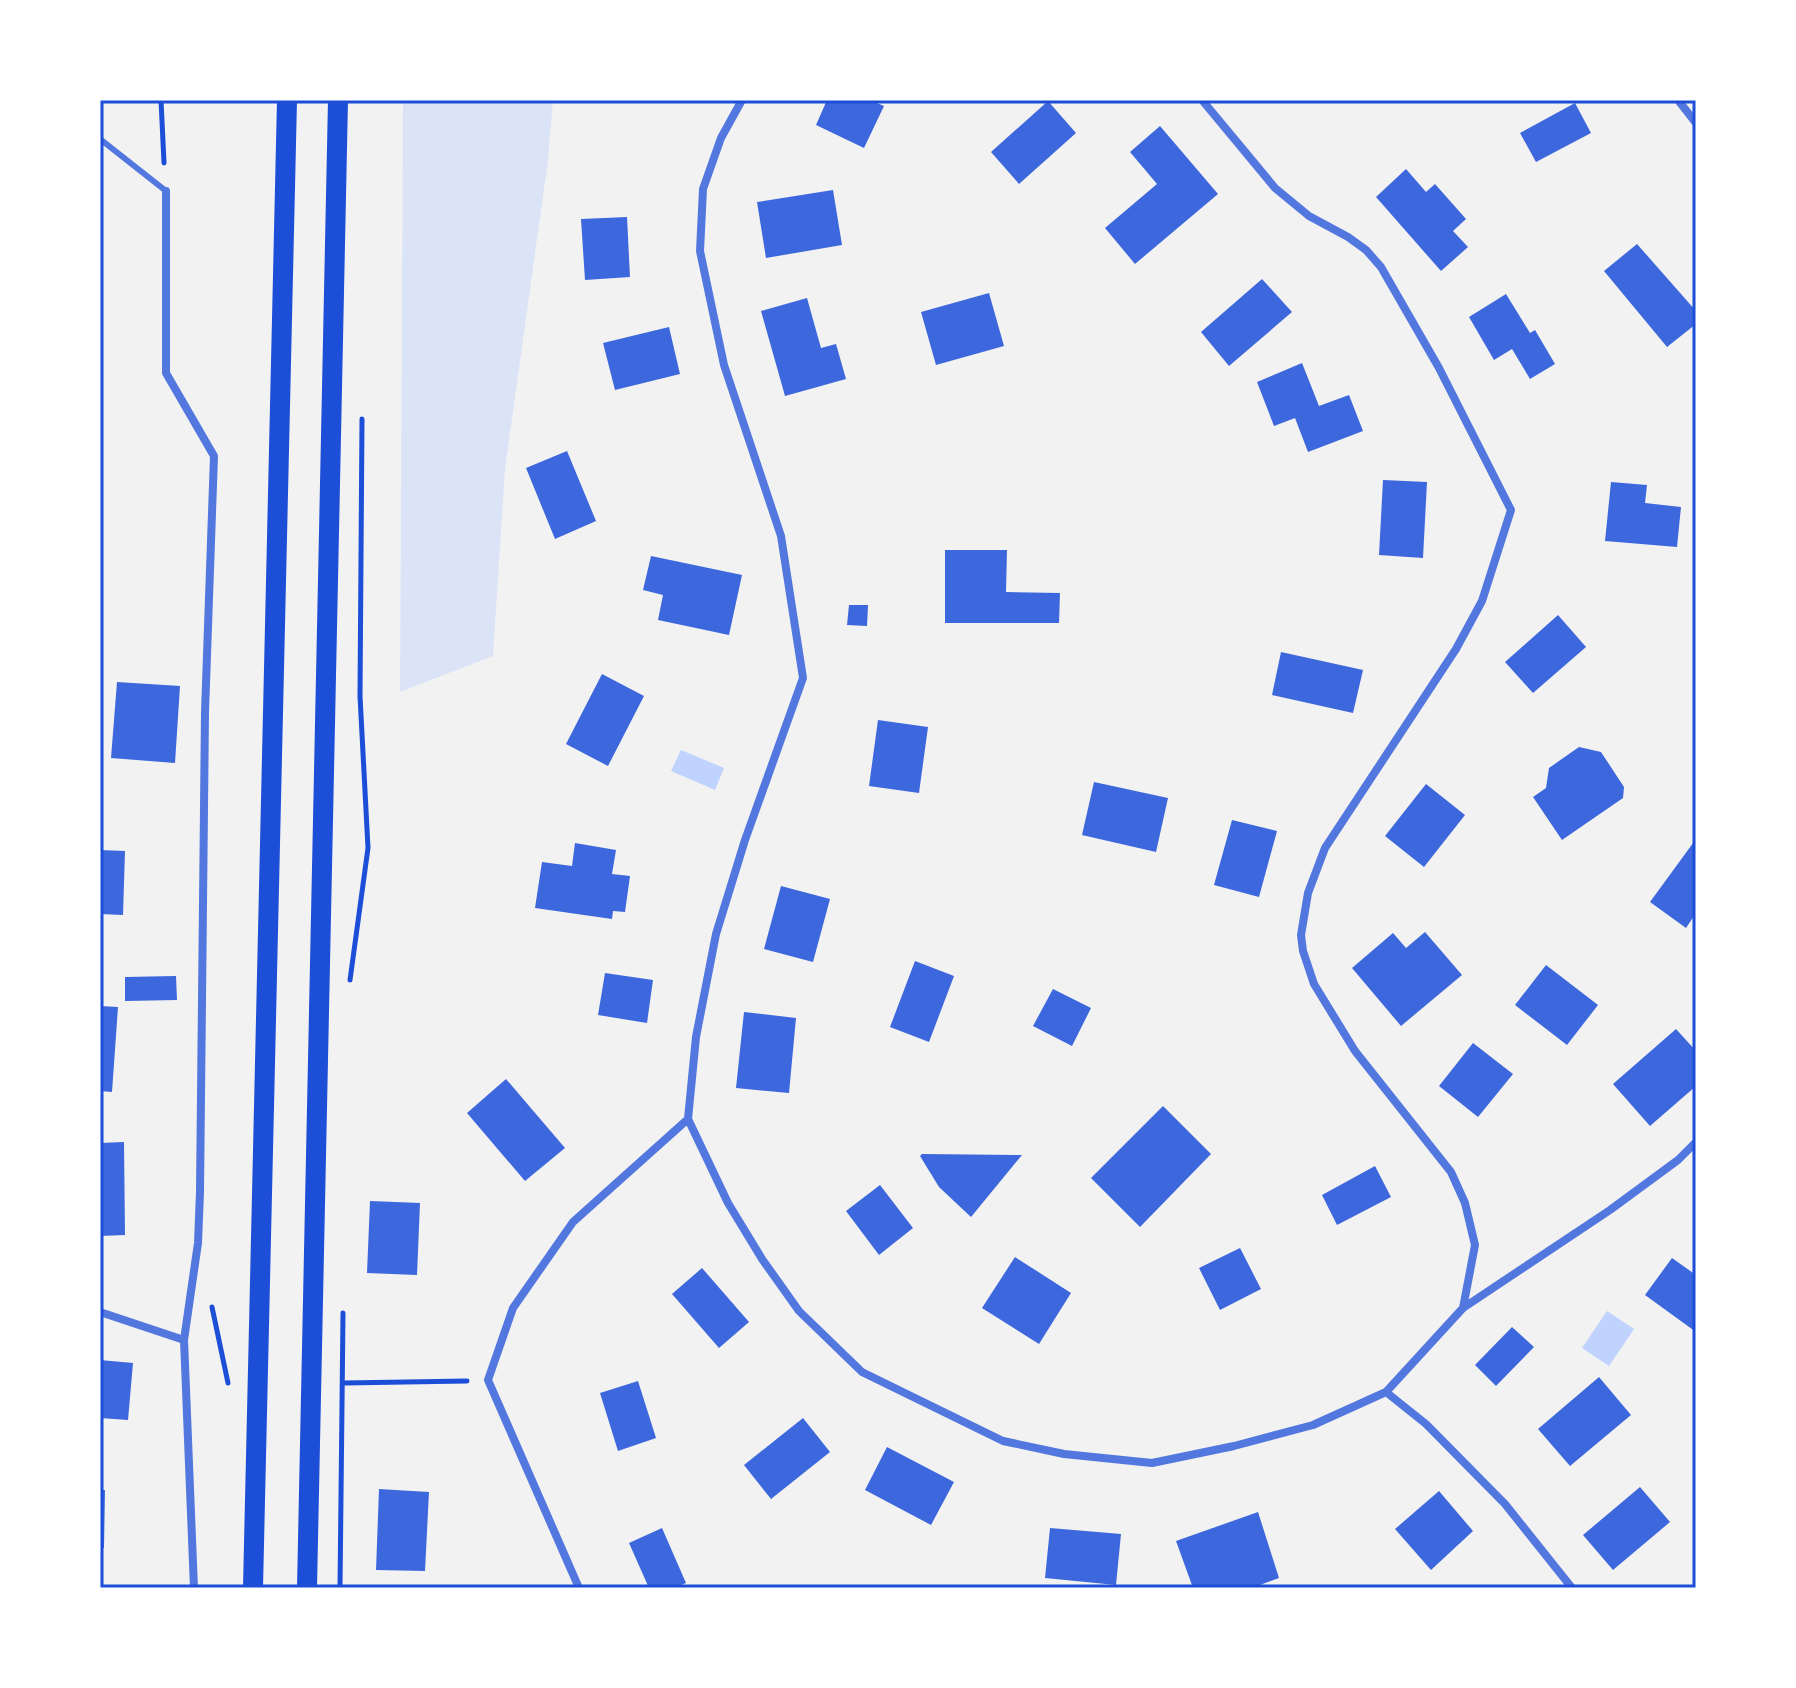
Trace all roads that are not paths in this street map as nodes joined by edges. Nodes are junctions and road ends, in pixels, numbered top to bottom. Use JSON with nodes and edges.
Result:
{"nodes":[{"id":1,"x":287,"y":100,"type":"edge"},
{"id":2,"x":338,"y":100,"type":"edge"},
{"id":3,"x":742,"y":100,"type":"edge"},
{"id":4,"x":1202,"y":100,"type":"edge"},
{"id":5,"x":1678,"y":100,"type":"edge"},
{"id":6,"x":1696,"y":123,"type":"edge"},
{"id":7,"x":100,"y":139,"type":"edge"},
{"id":8,"x":112,"y":148,"type":"junction"},
{"id":9,"x":100,"y":151,"type":"edge"},
{"id":10,"x":166,"y":191,"type":"joint"},
{"id":11,"x":688,"y":1119,"type":"junction"},
{"id":12,"x":1696,"y":1142,"type":"edge"},
{"id":13,"x":1463,"y":1308,"type":"junction"},
{"id":14,"x":100,"y":1312,"type":"edge"},
{"id":15,"x":184,"y":1340,"type":"junction"},
{"id":16,"x":1386,"y":1392,"type":"junction"},
{"id":17,"x":194,"y":1588,"type":"edge"},
{"id":18,"x":253,"y":1588,"type":"edge"},
{"id":19,"x":307,"y":1588,"type":"edge"},
{"id":20,"x":579,"y":1588,"type":"edge"},
{"id":21,"x":1572,"y":1588,"type":"edge"}],
"edges":[{"from":1,"to":18,"type":"main road"},
{"from":2,"to":19,"type":"main road"},
{"from":3,"to":11,"type":"street"},
{"from":4,"to":13,"type":"street"},
{"from":5,"to":6,"type":"street"},
{"from":7,"to":8,"type":"lane"},
{"from":8,"to":9,"type":"lane"},
{"from":8,"to":10,"type":"lane"},
{"from":10,"to":15,"type":"street"},
{"from":11,"to":16,"type":"street"},
{"from":11,"to":20,"type":"street"},
{"from":12,"to":13,"type":"street"},
{"from":13,"to":16,"type":"street"},
{"from":14,"to":15,"type":"street"},
{"from":15,"to":17,"type":"street"},
{"from":16,"to":21,"type":"street"}]}
